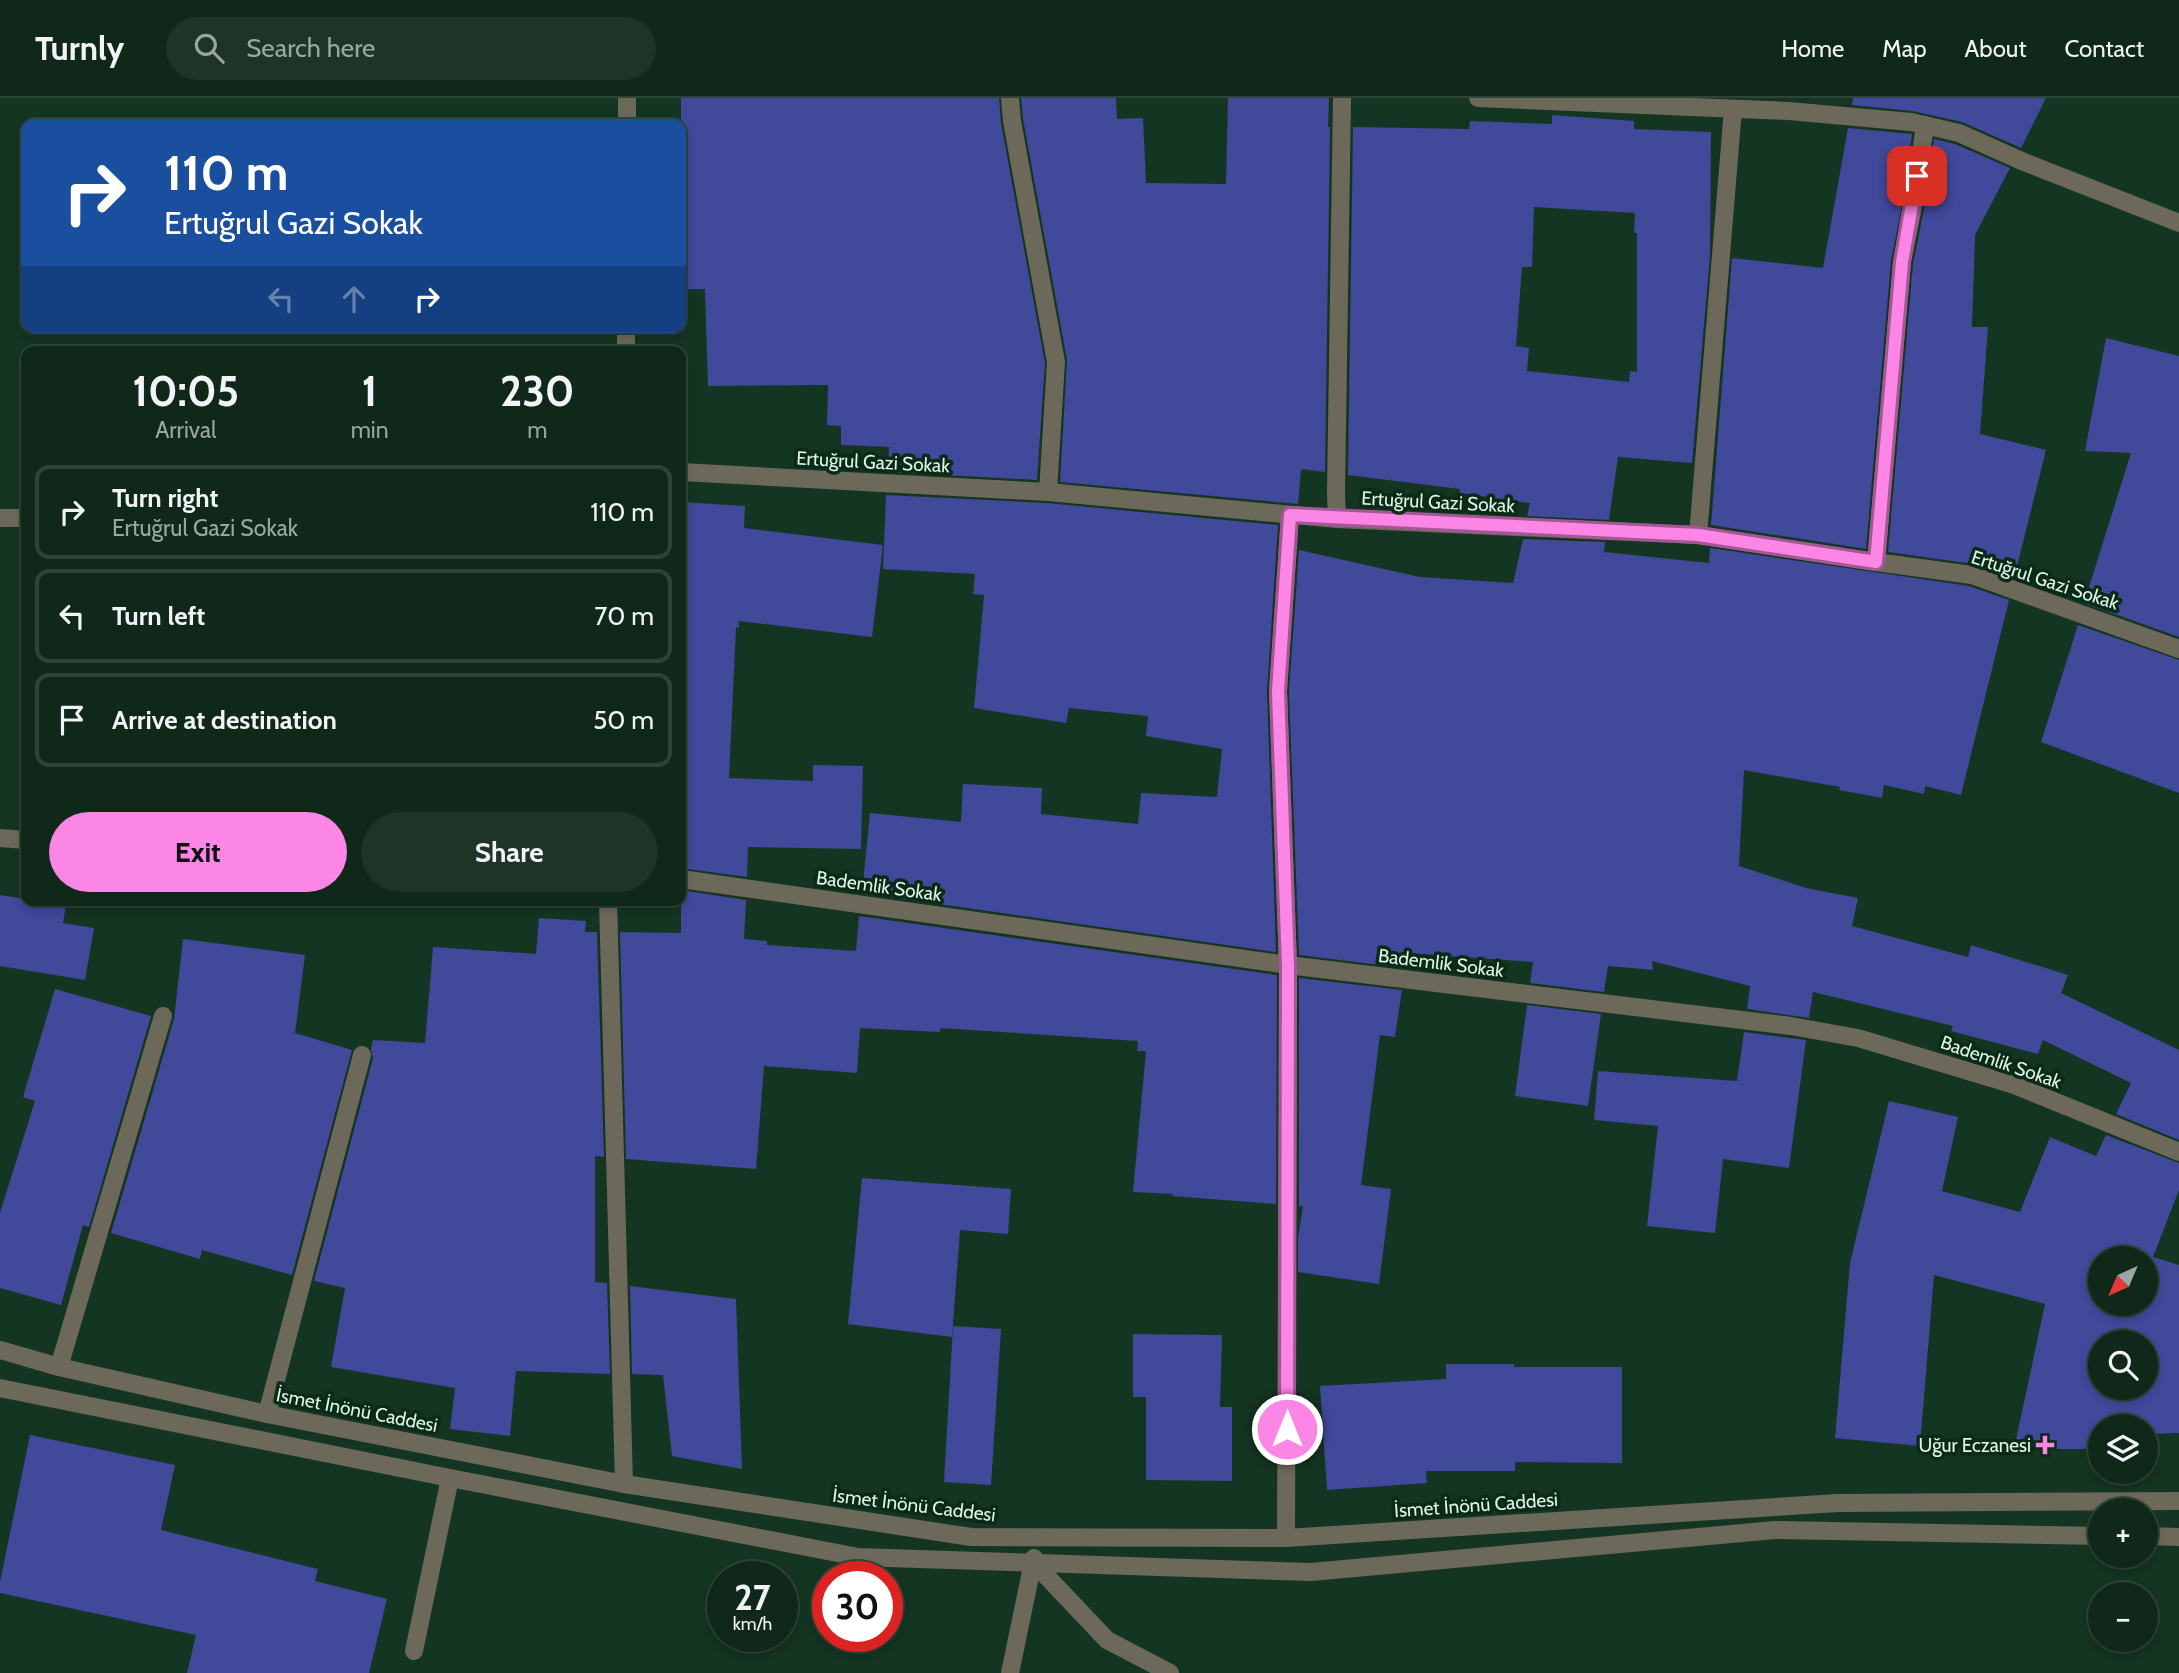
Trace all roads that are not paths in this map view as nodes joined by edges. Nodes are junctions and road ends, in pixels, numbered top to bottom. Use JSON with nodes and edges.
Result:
{"nodes":[{"id":1,"x":627,"y":98,"type":"edge"},
{"id":2,"x":1010,"y":98,"type":"edge"},
{"id":3,"x":1342,"y":98,"type":"edge"},
{"id":4,"x":1478,"y":98,"type":"edge"},
{"id":5,"x":1733,"y":109,"type":"junction"},
{"id":6,"x":627,"y":119,"type":"edge"},
{"id":7,"x":1925,"y":125,"type":"junction"},
{"id":8,"x":2179,"y":223,"type":"edge"},
{"id":9,"x":686,"y":472,"type":"edge"},
{"id":10,"x":1048,"y":492,"type":"junction"},
{"id":11,"x":1290,"y":515,"type":"junction"},
{"id":12,"x":0,"y":518,"type":"edge"},
{"id":13,"x":21,"y":518,"type":"edge"},
{"id":14,"x":1337,"y":519,"type":"junction"},
{"id":15,"x":1698,"y":535,"type":"junction"},
{"id":16,"x":1876,"y":562,"type":"junction"},
{"id":17,"x":2179,"y":649,"type":"edge"},
{"id":18,"x":0,"y":838,"type":"edge"},
{"id":19,"x":21,"y":840,"type":"edge"},
{"id":20,"x":686,"y":880,"type":"edge"},
{"id":21,"x":608,"y":906,"type":"edge"},
{"id":22,"x":1288,"y":965,"type":"junction"},
{"id":23,"x":163,"y":1016,"type":"dead end"},
{"id":24,"x":362,"y":1055,"type":"dead end"},
{"id":25,"x":2179,"y":1152,"type":"edge"},
{"id":26,"x":0,"y":1350,"type":"edge"},
{"id":27,"x":59,"y":1367,"type":"junction"},
{"id":28,"x":0,"y":1388,"type":"edge"},
{"id":29,"x":267,"y":1414,"type":"junction"},
{"id":30,"x":450,"y":1478,"type":"junction"},
{"id":31,"x":624,"y":1484,"type":"junction"},
{"id":32,"x":2179,"y":1501,"type":"edge"},
{"id":33,"x":2088,"y":1536,"type":"edge"},
{"id":34,"x":2158,"y":1536,"type":"edge"},
{"id":35,"x":1038,"y":1537,"type":"junction"},
{"id":36,"x":2179,"y":1537,"type":"edge"},
{"id":37,"x":1286,"y":1538,"type":"junction"},
{"id":38,"x":1033,"y":1562,"type":"junction"},
{"id":39,"x":414,"y":1651,"type":"dead end"},
{"id":40,"x":1010,"y":1673,"type":"edge"},
{"id":41,"x":1170,"y":1673,"type":"edge"}],
"edges":[{"from":1,"to":6,"type":"street"},
{"from":2,"to":10,"type":"street"},
{"from":3,"to":14,"type":"street"},
{"from":4,"to":5,"type":"street"},
{"from":5,"to":7,"type":"street"},
{"from":5,"to":15,"type":"street"},
{"from":7,"to":8,"type":"street"},
{"from":7,"to":16,"type":"street"},
{"from":9,"to":10,"type":"street","name":"Ertuğrul Gazi Sokak"},
{"from":10,"to":11,"type":"street","name":"Ertuğrul Gazi Sokak"},
{"from":11,"to":14,"type":"street","name":"Ertuğrul Gazi Sokak"},
{"from":11,"to":22,"type":"street"},
{"from":12,"to":13,"type":"street"},
{"from":14,"to":15,"type":"street","name":"Ertuğrul Gazi Sokak"},
{"from":15,"to":16,"type":"street","name":"Ertuğrul Gazi Sokak"},
{"from":16,"to":17,"type":"street","name":"Ertuğrul Gazi Sokak"},
{"from":18,"to":19,"type":"street"},
{"from":20,"to":22,"type":"street","name":"Bademlik Sokak"},
{"from":21,"to":31,"type":"street"},
{"from":22,"to":25,"type":"street","name":"Bademlik Sokak"},
{"from":22,"to":37,"type":"street"},
{"from":23,"to":27,"type":"street"},
{"from":24,"to":29,"type":"street"},
{"from":26,"to":27,"type":"street","name":"İsmet İnönü Caddesi"},
{"from":27,"to":29,"type":"street","name":"İsmet İnönü Caddesi"},
{"from":28,"to":30,"type":"street"},
{"from":29,"to":31,"type":"street","name":"İsmet İnönü Caddesi"},
{"from":30,"to":38,"type":"street"},
{"from":30,"to":39,"type":"street"},
{"from":31,"to":35,"type":"street","name":"İsmet İnönü Caddesi"},
{"from":32,"to":37,"type":"street","name":"İsmet İnönü Caddesi"},
{"from":33,"to":38,"type":"street"},
{"from":34,"to":36,"type":"street"},
{"from":35,"to":37,"type":"street","name":"İsmet İnönü Caddesi"},
{"from":35,"to":38,"type":"street"},
{"from":38,"to":40,"type":"street"},
{"from":38,"to":41,"type":"street"}]}
